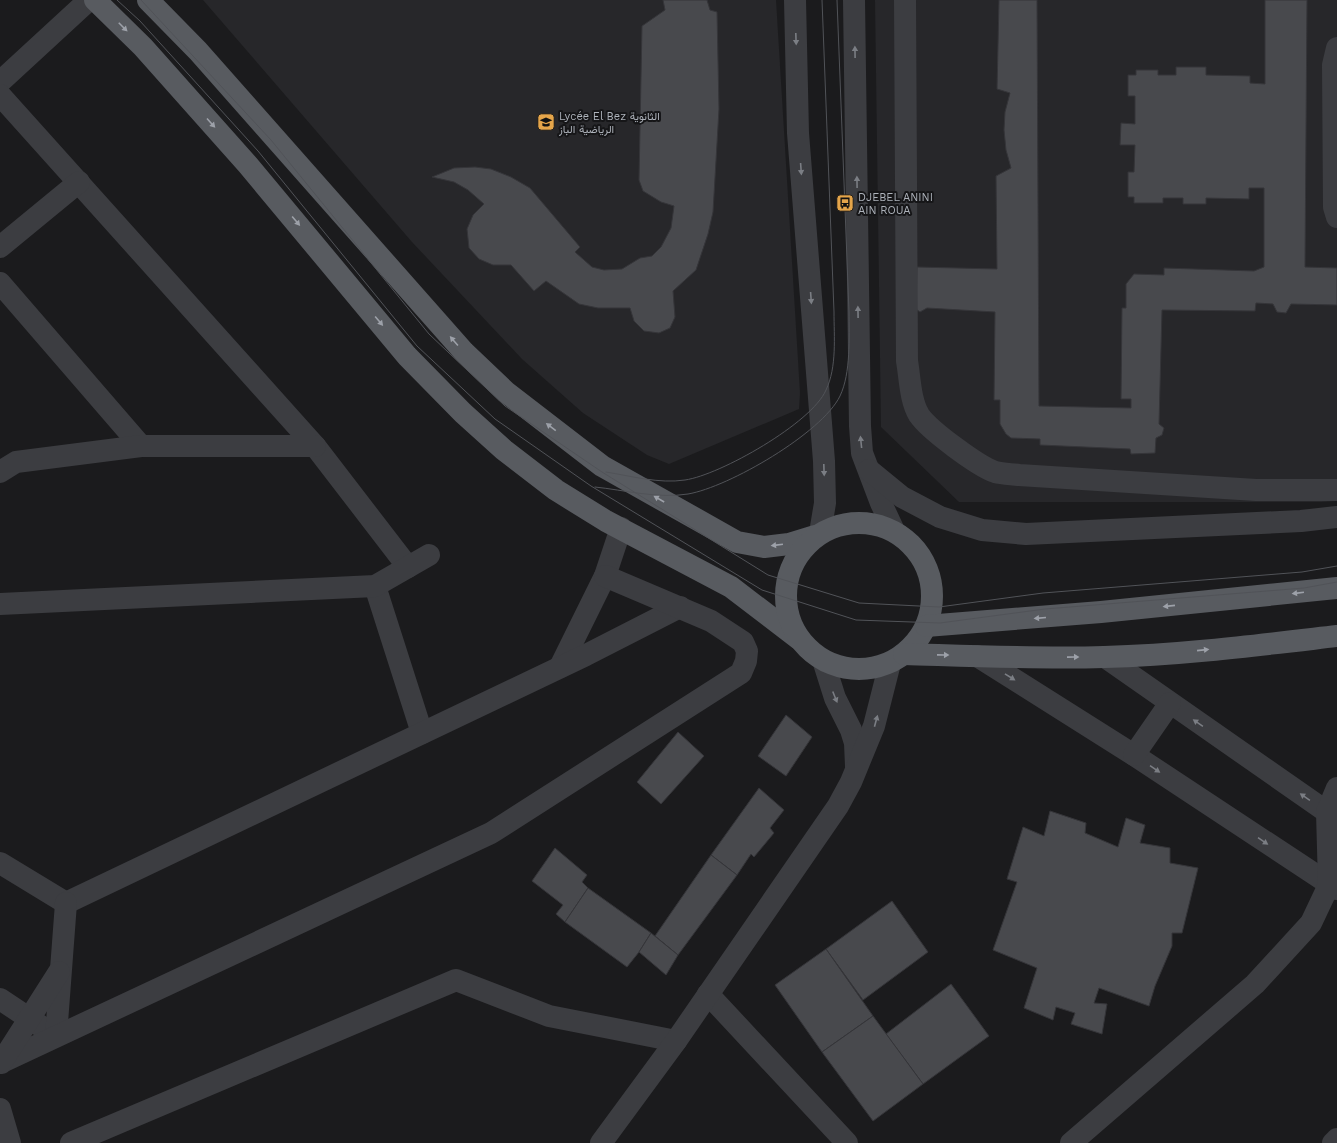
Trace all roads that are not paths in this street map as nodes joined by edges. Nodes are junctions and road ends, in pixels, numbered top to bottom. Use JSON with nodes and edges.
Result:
{"nodes":[{"id":1,"x":89,"y":0,"type":"edge"},
{"id":2,"x":95,"y":0,"type":"edge"},
{"id":3,"x":148,"y":0,"type":"edge"},
{"id":4,"x":795,"y":0,"type":"edge"},
{"id":5,"x":854,"y":0,"type":"edge"},
{"id":6,"x":905,"y":0,"type":"edge"},
{"id":7,"x":1337,"y":48,"type":"edge"},
{"id":8,"x":0,"y":82,"type":"edge"},
{"id":9,"x":0,"y":96,"type":"edge"},
{"id":10,"x":79,"y":182,"type":"junction"},
{"id":11,"x":1337,"y":217,"type":"edge"},
{"id":12,"x":0,"y":247,"type":"edge"},
{"id":13,"x":0,"y":283,"type":"edge"},
{"id":14,"x":141,"y":446,"type":"junction"},
{"id":15,"x":315,"y":446,"type":"junction"},
{"id":16,"x":868,"y":469,"type":"junction"},
{"id":17,"x":0,"y":472,"type":"edge"},
{"id":18,"x":1337,"y":490,"type":"edge"},
{"id":19,"x":1337,"y":517,"type":"edge"},
{"id":20,"x":621,"y":528,"type":"junction"},
{"id":21,"x":894,"y":531,"type":"junction"},
{"id":22,"x":818,"y":534,"type":"junction"},
{"id":23,"x":429,"y":555,"type":"dead end"},
{"id":24,"x":408,"y":567,"type":"junction"},
{"id":25,"x":604,"y":576,"type":"junction"},
{"id":26,"x":375,"y":586,"type":"junction"},
{"id":27,"x":1337,"y":588,"type":"edge"},
{"id":28,"x":0,"y":604,"type":"edge"},
{"id":29,"x":680,"y":608,"type":"junction"},
{"id":30,"x":926,"y":626,"type":"junction"},
{"id":31,"x":1337,"y":636,"type":"edge"},
{"id":32,"x":799,"y":639,"type":"junction"},
{"id":33,"x":977,"y":656,"type":"junction"},
{"id":34,"x":1105,"y":657,"type":"junction"},
{"id":35,"x":897,"y":658,"type":"junction"},
{"id":36,"x":823,"y":660,"type":"junction"},
{"id":37,"x":560,"y":667,"type":"junction"},
{"id":38,"x":1170,"y":703,"type":"junction"},
{"id":39,"x":422,"y":733,"type":"junction"},
{"id":40,"x":1134,"y":755,"type":"junction"},
{"id":41,"x":856,"y":770,"type":"junction"},
{"id":42,"x":1337,"y":788,"type":"edge"},
{"id":43,"x":1332,"y":816,"type":"edge"},
{"id":44,"x":0,"y":863,"type":"edge"},
{"id":45,"x":1333,"y":887,"type":"edge"},
{"id":46,"x":66,"y":903,"type":"junction"},
{"id":47,"x":60,"y":971,"type":"junction"},
{"id":48,"x":708,"y":994,"type":"junction"},
{"id":49,"x":0,"y":999,"type":"edge"},
{"id":50,"x":30,"y":1019,"type":"junction"},
{"id":51,"x":56,"y":1036,"type":"junction"},
{"id":52,"x":676,"y":1041,"type":"junction"},
{"id":53,"x":1,"y":1063,"type":"edge"},
{"id":54,"x":0,"y":1109,"type":"edge"},
{"id":55,"x":1337,"y":1139,"type":"edge"},
{"id":56,"x":10,"y":1143,"type":"edge"},
{"id":57,"x":71,"y":1143,"type":"edge"},
{"id":58,"x":601,"y":1143,"type":"edge"},
{"id":59,"x":847,"y":1143,"type":"edge"},
{"id":60,"x":1071,"y":1143,"type":"edge"},
{"id":61,"x":1333,"y":1143,"type":"edge"}],
"edges":[{"from":1,"to":8,"type":"street"},
{"from":2,"to":20,"type":"main road","one_way":true},
{"from":22,"to":3,"type":"main road","one_way":true},
{"from":4,"to":22,"type":"street","one_way":true},
{"from":16,"to":5,"type":"street","one_way":true},
{"from":6,"to":18,"type":"street"},
{"from":7,"to":11,"type":"street"},
{"from":9,"to":10,"type":"street"},
{"from":10,"to":12,"type":"street"},
{"from":10,"to":15,"type":"street"},
{"from":13,"to":14,"type":"street"},
{"from":14,"to":15,"type":"street"},
{"from":14,"to":17,"type":"street"},
{"from":15,"to":24,"type":"street"},
{"from":16,"to":19,"type":"street"},
{"from":16,"to":21,"type":"street"},
{"from":20,"to":25,"type":"street"},
{"from":20,"to":32,"type":"main road"},
{"from":21,"to":22,"type":"main road"},
{"from":21,"to":30,"type":"main road"},
{"from":22,"to":32,"type":"main road"},
{"from":23,"to":24,"type":"street"},
{"from":24,"to":26,"type":"street"},
{"from":25,"to":29,"type":"street"},
{"from":25,"to":37,"type":"street"},
{"from":26,"to":28,"type":"street"},
{"from":26,"to":39,"type":"street"},
{"from":27,"to":30,"type":"main road","one_way":true},
{"from":29,"to":37,"type":"street"},
{"from":29,"to":51,"type":"street"},
{"from":30,"to":35,"type":"main road"},
{"from":34,"to":31,"type":"main road","one_way":true},
{"from":32,"to":36,"type":"main road"},
{"from":33,"to":34,"type":"main road","one_way":true},
{"from":35,"to":33,"type":"main road","one_way":true},
{"from":33,"to":40,"type":"street","one_way":true},
{"from":34,"to":38,"type":"street"},
{"from":35,"to":36,"type":"main road"},
{"from":41,"to":35,"type":"street","one_way":true},
{"from":36,"to":41,"type":"street","one_way":true},
{"from":37,"to":39,"type":"street"},
{"from":38,"to":40,"type":"street"},
{"from":43,"to":38,"type":"street","one_way":true},
{"from":39,"to":46,"type":"street"},
{"from":40,"to":45,"type":"street","one_way":true},
{"from":41,"to":48,"type":"street"},
{"from":42,"to":43,"type":"street"},
{"from":43,"to":45,"type":"street"},
{"from":44,"to":46,"type":"street"},
{"from":45,"to":60,"type":"street"},
{"from":46,"to":47,"type":"street"},
{"from":47,"to":50,"type":"street"},
{"from":47,"to":51,"type":"street"},
{"from":48,"to":52,"type":"street"},
{"from":48,"to":59,"type":"street"},
{"from":49,"to":50,"type":"street"},
{"from":50,"to":51,"type":"street"},
{"from":50,"to":53,"type":"street"},
{"from":51,"to":53,"type":"street"},
{"from":52,"to":57,"type":"street"},
{"from":52,"to":58,"type":"street"},
{"from":54,"to":56,"type":"street"},
{"from":55,"to":61,"type":"street"}]}
